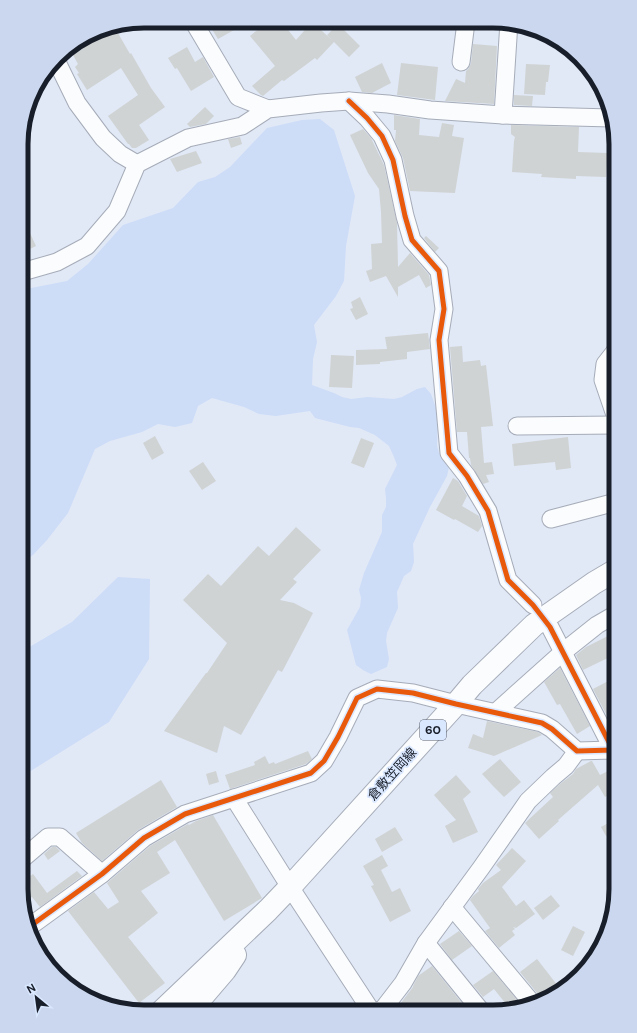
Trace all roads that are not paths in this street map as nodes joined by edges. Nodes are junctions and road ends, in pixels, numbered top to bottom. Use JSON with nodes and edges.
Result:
{"nodes":[{"id":1,"x":197,"y":28,"type":"edge"},
{"id":2,"x":465,"y":28,"type":"edge"},
{"id":3,"x":509,"y":29,"type":"edge"},
{"id":4,"x":461,"y":62,"type":"dead end"},
{"id":5,"x":59,"y":66,"type":"edge"},
{"id":6,"x":349,"y":101,"type":"junction"},
{"id":7,"x":268,"y":110,"type":"junction"},
{"id":8,"x":503,"y":115,"type":"junction"},
{"id":9,"x":606,"y":118,"type":"edge"},
{"id":10,"x":137,"y":164,"type":"junction"},
{"id":11,"x":28,"y":270,"type":"edge"},
{"id":12,"x":609,"y":359,"type":"edge"},
{"id":13,"x":609,"y":398,"type":"edge"},
{"id":14,"x":609,"y":425,"type":"edge"},
{"id":15,"x":517,"y":426,"type":"dead end"},
{"id":16,"x":609,"y":504,"type":"edge"},
{"id":17,"x":551,"y":519,"type":"dead end"},
{"id":18,"x":609,"y":574,"type":"edge"},
{"id":19,"x":534,"y":605,"type":"dead end"},
{"id":20,"x":609,"y":618,"type":"edge"},
{"id":21,"x":550,"y":627,"type":"dead end"},
{"id":22,"x":563,"y":652,"type":"junction"},
{"id":23,"x":456,"y":704,"type":"junction"},
{"id":24,"x":496,"y":712,"type":"junction"},
{"id":25,"x":609,"y":740,"type":"edge"},
{"id":26,"x":577,"y":751,"type":"junction"},
{"id":27,"x":609,"y":751,"type":"edge"},
{"id":28,"x":234,"y":798,"type":"junction"},
{"id":29,"x":28,"y":854,"type":"edge"},
{"id":30,"x":102,"y":874,"type":"junction"},
{"id":31,"x":290,"y":887,"type":"junction"},
{"id":32,"x":452,"y":907,"type":"junction"},
{"id":33,"x":268,"y":910,"type":"junction"},
{"id":34,"x":33,"y":923,"type":"edge"},
{"id":35,"x":426,"y":943,"type":"junction"},
{"id":36,"x":529,"y":999,"type":"edge"},
{"id":37,"x":168,"y":1005,"type":"edge"},
{"id":38,"x":195,"y":1005,"type":"edge"},
{"id":39,"x":368,"y":1005,"type":"edge"},
{"id":40,"x":386,"y":1005,"type":"edge"},
{"id":41,"x":476,"y":1005,"type":"edge"}],
"edges":[{"from":1,"to":7,"type":"street"},
{"from":2,"to":4,"type":"street"},
{"from":3,"to":8,"type":"street"},
{"from":5,"to":10,"type":"street"},
{"from":6,"to":7,"type":"street"},
{"from":6,"to":8,"type":"street"},
{"from":6,"to":19,"type":"street"},
{"from":7,"to":10,"type":"street"},
{"from":8,"to":9,"type":"street"},
{"from":10,"to":11,"type":"street"},
{"from":12,"to":13,"type":"street"},
{"from":14,"to":15,"type":"street"},
{"from":16,"to":17,"type":"street"},
{"from":18,"to":23,"type":"main road","name":"倉敷笠岡線","number":"60"},
{"from":20,"to":22,"type":"street"},
{"from":21,"to":22,"type":"street"},
{"from":22,"to":24,"type":"street"},
{"from":22,"to":25,"type":"street"},
{"from":23,"to":24,"type":"street"},
{"from":23,"to":28,"type":"street"},
{"from":23,"to":31,"type":"main road","name":"倉敷笠岡線","number":"60"},
{"from":24,"to":26,"type":"street"},
{"from":26,"to":27,"type":"street"},
{"from":26,"to":32,"type":"street"},
{"from":28,"to":30,"type":"street"},
{"from":28,"to":31,"type":"street"},
{"from":29,"to":30,"type":"street"},
{"from":30,"to":34,"type":"street"},
{"from":31,"to":33,"type":"main road","name":"倉敷笠岡線","number":"60"},
{"from":31,"to":39,"type":"street"},
{"from":32,"to":35,"type":"street"},
{"from":32,"to":36,"type":"street"},
{"from":33,"to":37,"type":"main road","name":"倉敷笠岡線","number":"60"},
{"from":33,"to":38,"type":"main road","name":"倉敷笠岡線","number":"60"},
{"from":35,"to":40,"type":"street"},
{"from":35,"to":41,"type":"street"}]}
